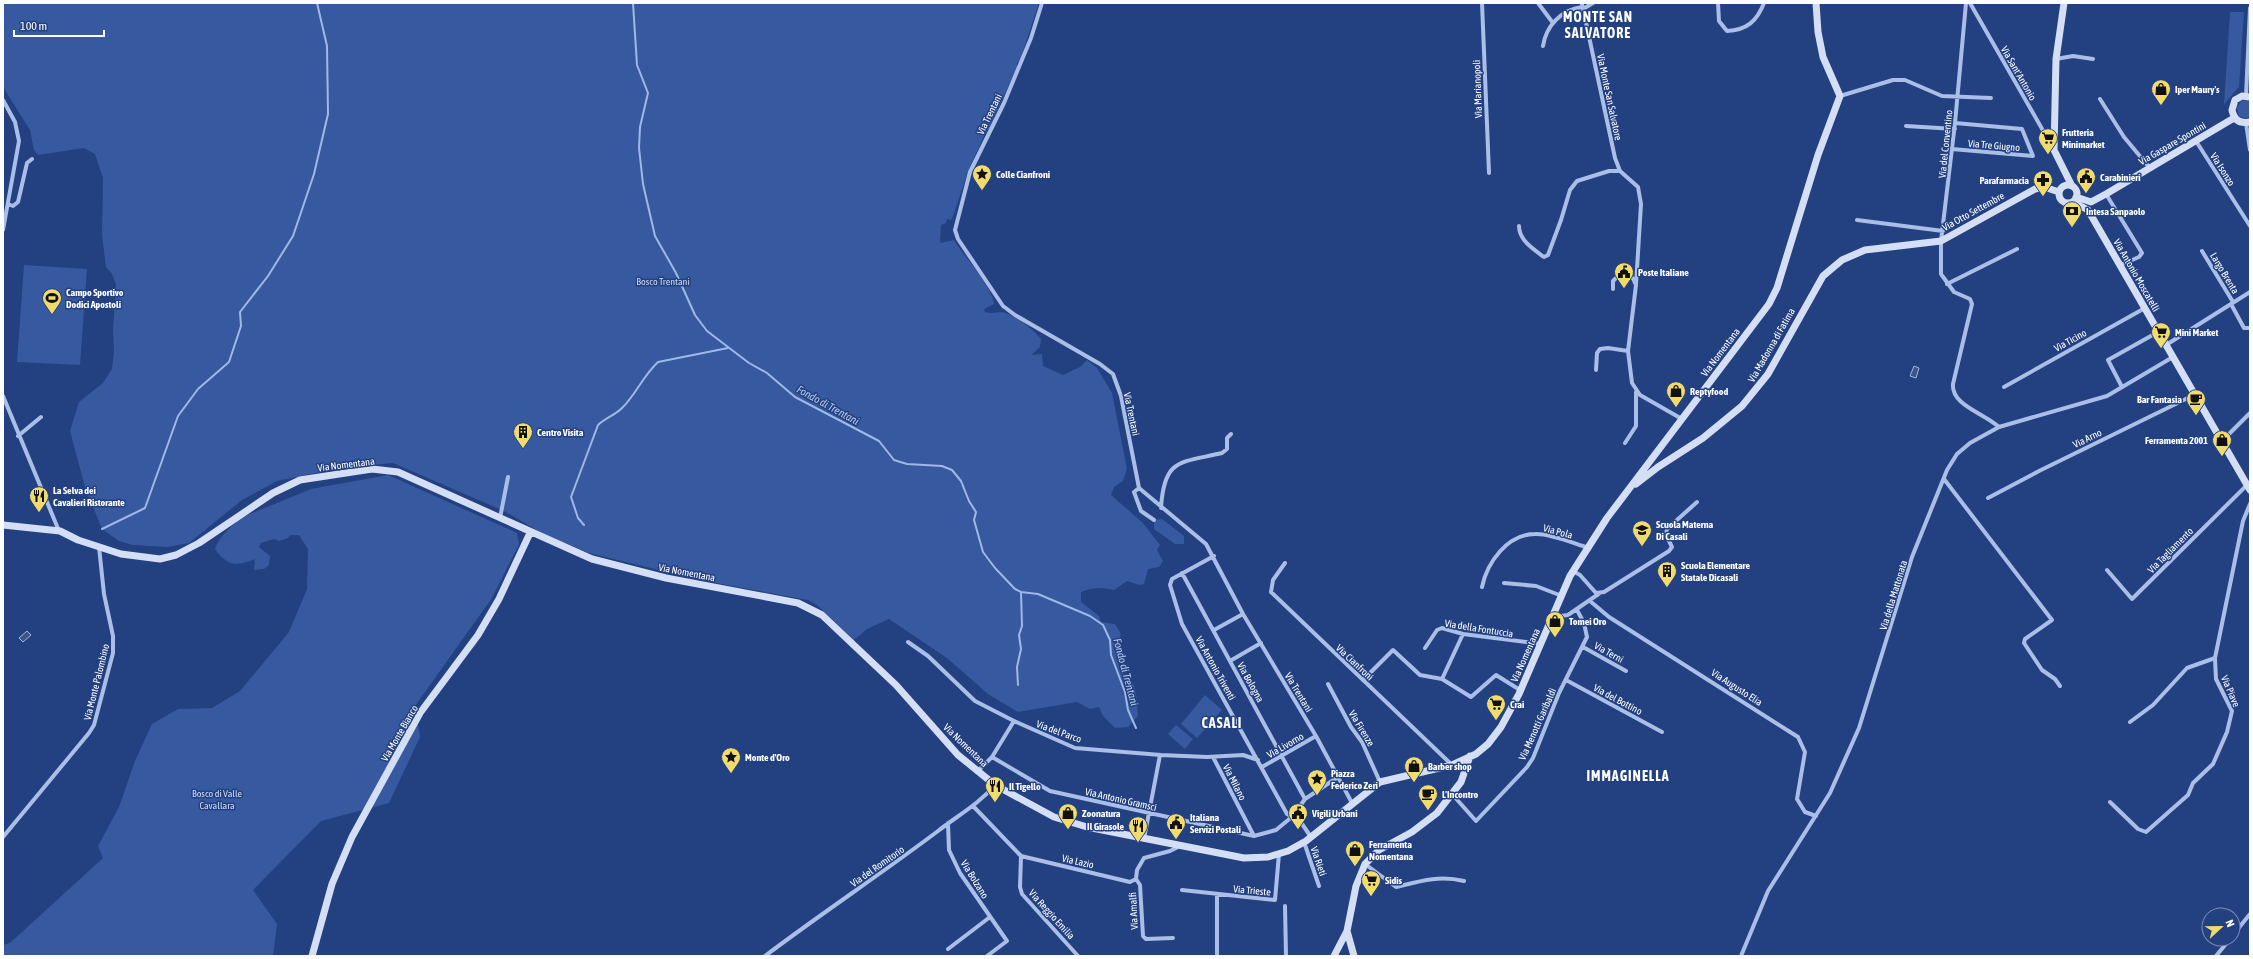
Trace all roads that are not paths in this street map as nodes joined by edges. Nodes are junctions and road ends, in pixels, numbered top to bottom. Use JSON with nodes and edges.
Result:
{"nodes":[{"id":1,"x":1042,"y":3,"type":"edge"},
{"id":2,"x":1482,"y":3,"type":"edge"},
{"id":3,"x":1538,"y":3,"type":"edge"},
{"id":4,"x":1593,"y":3,"type":"edge"},
{"id":5,"x":1718,"y":3,"type":"edge"},
{"id":6,"x":1764,"y":3,"type":"edge"},
{"id":7,"x":1816,"y":3,"type":"edge"},
{"id":8,"x":1966,"y":3,"type":"edge"},
{"id":9,"x":1970,"y":3,"type":"edge"},
{"id":10,"x":2064,"y":3,"type":"edge"},
{"id":11,"x":1582,"y":6,"type":"edge"},
{"id":12,"x":2250,"y":8,"type":"edge"},
{"id":13,"x":1553,"y":23,"type":"junction"},
{"id":14,"x":1542,"y":46,"type":"dead end"},
{"id":15,"x":2056,"y":59,"type":"junction"},
{"id":16,"x":2093,"y":59,"type":"dead end"},
{"id":17,"x":1958,"y":95,"type":"junction"},
{"id":18,"x":1840,"y":96,"type":"junction"},
{"id":19,"x":2248,"y":96,"type":"edge"},
{"id":20,"x":1991,"y":98,"type":"dead end"},
{"id":21,"x":2100,"y":99,"type":"dead end"},
{"id":22,"x":4,"y":102,"type":"edge"},
{"id":23,"x":2234,"y":118,"type":"junction"},
{"id":24,"x":2248,"y":123,"type":"edge"},
{"id":25,"x":1955,"y":124,"type":"junction"},
{"id":26,"x":1906,"y":126,"type":"dead end"},
{"id":27,"x":1954,"y":130,"type":"junction"},
{"id":28,"x":2196,"y":141,"type":"junction"},
{"id":29,"x":1952,"y":150,"type":"junction"},
{"id":30,"x":2054,"y":150,"type":"junction"},
{"id":31,"x":2250,"y":150,"type":"edge"},
{"id":32,"x":32,"y":159,"type":"dead end"},
{"id":33,"x":2149,"y":167,"type":"junction"},
{"id":34,"x":1620,"y":171,"type":"junction"},
{"id":35,"x":1489,"y":174,"type":"dead end"},
{"id":36,"x":2072,"y":186,"type":"junction"},
{"id":37,"x":2059,"y":192,"type":"junction"},
{"id":38,"x":2106,"y":194,"type":"junction"},
{"id":39,"x":2074,"y":200,"type":"junction"},
{"id":40,"x":8,"y":204,"type":"junction"},
{"id":41,"x":1857,"y":220,"type":"dead end"},
{"id":42,"x":1518,"y":226,"type":"dead end"},
{"id":43,"x":2250,"y":226,"type":"edge"},
{"id":44,"x":3,"y":230,"type":"edge"},
{"id":45,"x":1943,"y":231,"type":"junction"},
{"id":46,"x":1941,"y":241,"type":"junction"},
{"id":47,"x":2017,"y":249,"type":"dead end"},
{"id":48,"x":2202,"y":251,"type":"dead end"},
{"id":49,"x":2120,"y":264,"type":"junction"},
{"id":50,"x":1947,"y":284,"type":"junction"},
{"id":51,"x":1636,"y":285,"type":"junction"},
{"id":52,"x":1613,"y":289,"type":"dead end"},
{"id":53,"x":2250,"y":292,"type":"edge"},
{"id":54,"x":2232,"y":303,"type":"junction"},
{"id":55,"x":2145,"y":308,"type":"junction"},
{"id":56,"x":2250,"y":328,"type":"edge"},
{"id":57,"x":2158,"y":332,"type":"junction"},
{"id":58,"x":2166,"y":345,"type":"junction"},
{"id":59,"x":1628,"y":351,"type":"junction"},
{"id":60,"x":2173,"y":357,"type":"junction"},
{"id":61,"x":1596,"y":370,"type":"dead end"},
{"id":62,"x":2004,"y":387,"type":"dead end"},
{"id":63,"x":2122,"y":387,"type":"junction"},
{"id":64,"x":1636,"y":391,"type":"junction"},
{"id":65,"x":2194,"y":395,"type":"junction"},
{"id":66,"x":3,"y":396,"type":"edge"},
{"id":67,"x":2250,"y":413,"type":"edge"},
{"id":68,"x":41,"y":417,"type":"dead end"},
{"id":69,"x":1682,"y":419,"type":"junction"},
{"id":70,"x":1999,"y":426,"type":"junction"},
{"id":71,"x":1231,"y":434,"type":"dead end"},
{"id":72,"x":18,"y":436,"type":"junction"},
{"id":73,"x":2221,"y":442,"type":"junction"},
{"id":74,"x":1625,"y":443,"type":"dead end"},
{"id":75,"x":508,"y":477,"type":"dead end"},
{"id":76,"x":1944,"y":479,"type":"junction"},
{"id":77,"x":1139,"y":488,"type":"junction"},
{"id":78,"x":2248,"y":488,"type":"edge"},
{"id":79,"x":1626,"y":492,"type":"junction"},
{"id":80,"x":1988,"y":498,"type":"dead end"},
{"id":81,"x":1697,"y":502,"type":"dead end"},
{"id":82,"x":2250,"y":504,"type":"edge"},
{"id":83,"x":1161,"y":508,"type":"junction"},
{"id":84,"x":500,"y":518,"type":"junction"},
{"id":85,"x":1154,"y":520,"type":"dead end"},
{"id":86,"x":3,"y":525,"type":"edge"},
{"id":87,"x":60,"y":531,"type":"junction"},
{"id":88,"x":530,"y":533,"type":"junction"},
{"id":89,"x":98,"y":547,"type":"junction"},
{"id":90,"x":1586,"y":548,"type":"junction"},
{"id":91,"x":1214,"y":556,"type":"junction"},
{"id":92,"x":1285,"y":564,"type":"dead end"},
{"id":93,"x":2107,"y":570,"type":"dead end"},
{"id":94,"x":1573,"y":571,"type":"junction"},
{"id":95,"x":1182,"y":573,"type":"junction"},
{"id":96,"x":1504,"y":582,"type":"dead end"},
{"id":97,"x":1482,"y":587,"type":"dead end"},
{"id":98,"x":1598,"y":593,"type":"junction"},
{"id":99,"x":1562,"y":596,"type":"junction"},
{"id":100,"x":1590,"y":601,"type":"junction"},
{"id":101,"x":1577,"y":610,"type":"junction"},
{"id":102,"x":1243,"y":614,"type":"junction"},
{"id":103,"x":1553,"y":617,"type":"junction"},
{"id":104,"x":1214,"y":630,"type":"junction"},
{"id":105,"x":1463,"y":634,"type":"junction"},
{"id":106,"x":908,"y":642,"type":"dead end"},
{"id":107,"x":1261,"y":643,"type":"junction"},
{"id":108,"x":1541,"y":644,"type":"junction"},
{"id":109,"x":1583,"y":647,"type":"junction"},
{"id":110,"x":1425,"y":648,"type":"dead end"},
{"id":111,"x":2215,"y":658,"type":"junction"},
{"id":112,"x":1230,"y":661,"type":"junction"},
{"id":113,"x":1626,"y":671,"type":"dead end"},
{"id":114,"x":1442,"y":679,"type":"junction"},
{"id":115,"x":1362,"y":680,"type":"junction"},
{"id":116,"x":1566,"y":680,"type":"junction"},
{"id":117,"x":1328,"y":684,"type":"dead end"},
{"id":118,"x":2060,"y":686,"type":"dead end"},
{"id":119,"x":1520,"y":690,"type":"junction"},
{"id":120,"x":1014,"y":722,"type":"junction"},
{"id":121,"x":2130,"y":722,"type":"dead end"},
{"id":122,"x":1662,"y":732,"type":"dead end"},
{"id":123,"x":1316,"y":736,"type":"junction"},
{"id":124,"x":1160,"y":755,"type":"junction"},
{"id":125,"x":1282,"y":756,"type":"junction"},
{"id":126,"x":1470,"y":756,"type":"junction"},
{"id":127,"x":992,"y":757,"type":"junction"},
{"id":128,"x":1213,"y":757,"type":"junction"},
{"id":129,"x":1258,"y":760,"type":"junction"},
{"id":130,"x":1452,"y":765,"type":"junction"},
{"id":131,"x":1262,"y":767,"type":"junction"},
{"id":132,"x":977,"y":772,"type":"junction"},
{"id":133,"x":1338,"y":777,"type":"junction"},
{"id":134,"x":1380,"y":782,"type":"junction"},
{"id":135,"x":995,"y":785,"type":"junction"},
{"id":136,"x":1452,"y":794,"type":"junction"},
{"id":137,"x":1305,"y":798,"type":"junction"},
{"id":138,"x":2110,"y":802,"type":"dead end"},
{"id":139,"x":1352,"y":803,"type":"junction"},
{"id":140,"x":973,"y":806,"type":"junction"},
{"id":141,"x":1149,"y":814,"type":"junction"},
{"id":142,"x":1293,"y":816,"type":"junction"},
{"id":143,"x":1816,"y":816,"type":"junction"},
{"id":144,"x":948,"y":823,"type":"junction"},
{"id":145,"x":1254,"y":836,"type":"junction"},
{"id":146,"x":3,"y":837,"type":"edge"},
{"id":147,"x":1311,"y":837,"type":"junction"},
{"id":148,"x":1144,"y":839,"type":"junction"},
{"id":149,"x":1304,"y":842,"type":"junction"},
{"id":150,"x":1183,"y":845,"type":"junction"},
{"id":151,"x":1279,"y":854,"type":"junction"},
{"id":152,"x":1021,"y":856,"type":"junction"},
{"id":153,"x":1364,"y":864,"type":"junction"},
{"id":154,"x":1136,"y":879,"type":"junction"},
{"id":155,"x":1464,"y":881,"type":"dead end"},
{"id":156,"x":1319,"y":886,"type":"dead end"},
{"id":157,"x":1182,"y":890,"type":"dead end"},
{"id":158,"x":1217,"y":895,"type":"junction"},
{"id":159,"x":1285,"y":906,"type":"dead end"},
{"id":160,"x":2250,"y":914,"type":"edge"},
{"id":161,"x":990,"y":917,"type":"junction"},
{"id":162,"x":2241,"y":925,"type":"edge"},
{"id":163,"x":1347,"y":931,"type":"junction"},
{"id":164,"x":1173,"y":938,"type":"dead end"},
{"id":165,"x":2223,"y":947,"type":"edge"},
{"id":166,"x":948,"y":949,"type":"dead end"},
{"id":167,"x":771,"y":952,"type":"junction"},
{"id":168,"x":312,"y":956,"type":"edge"},
{"id":169,"x":765,"y":956,"type":"edge"},
{"id":170,"x":775,"y":956,"type":"edge"},
{"id":171,"x":987,"y":956,"type":"edge"},
{"id":172,"x":1078,"y":956,"type":"edge"},
{"id":173,"x":1217,"y":956,"type":"edge"},
{"id":174,"x":1286,"y":956,"type":"edge"},
{"id":175,"x":1334,"y":956,"type":"edge"},
{"id":176,"x":1354,"y":956,"type":"edge"},
{"id":177,"x":1742,"y":956,"type":"edge"},
{"id":178,"x":2216,"y":956,"type":"edge"}],
"edges":[{"from":1,"to":77,"type":"street","name":"Via Trentani"},
{"from":2,"to":35,"type":"street","name":"Via Marianopoli"},
{"from":3,"to":13,"type":"street"},
{"from":4,"to":11,"type":"street"},
{"from":5,"to":6,"type":"street"},
{"from":7,"to":18,"type":"main road"},
{"from":8,"to":17,"type":"street","name":"Via del Conventino"},
{"from":9,"to":30,"type":"street","name":"Via Sant'Antonio"},
{"from":10,"to":15,"type":"main road"},
{"from":11,"to":13,"type":"street"},
{"from":11,"to":34,"type":"street","name":"Via Monte San Salvatore"},
{"from":12,"to":19,"type":"street"},
{"from":13,"to":14,"type":"street"},
{"from":15,"to":16,"type":"street"},
{"from":15,"to":30,"type":"main road"},
{"from":17,"to":18,"type":"street"},
{"from":17,"to":20,"type":"street"},
{"from":17,"to":25,"type":"street","name":"Via del Conventino"},
{"from":18,"to":69,"type":"main road","name":"Via Nomentana"},
{"from":19,"to":23,"type":"main road"},
{"from":21,"to":33,"type":"street"},
{"from":22,"to":40,"type":"street"},
{"from":23,"to":24,"type":"main road"},
{"from":23,"to":28,"type":"main road","name":"Via Gaspare Spontini"},
{"from":24,"to":31,"type":"street"},
{"from":25,"to":27,"type":"street","name":"Via del Conventino"},
{"from":25,"to":29,"type":"street","name":"Via Tre Giugno"},
{"from":26,"to":27,"type":"street"},
{"from":27,"to":29,"type":"street","name":"Via del Conventino"},
{"from":28,"to":33,"type":"main road","name":"Via Gaspare Spontini"},
{"from":28,"to":43,"type":"street","name":"Via Isonzo"},
{"from":29,"to":45,"type":"street","name":"Via del Conventino"},
{"from":30,"to":36,"type":"main road"},
{"from":32,"to":40,"type":"street"},
{"from":33,"to":38,"type":"main road","name":"Via Gaspare Spontini"},
{"from":34,"to":42,"type":"street"},
{"from":34,"to":51,"type":"street","name":"Via Monte San Salvatore"},
{"from":36,"to":37,"type":"main road"},
{"from":36,"to":39,"type":"main road"},
{"from":37,"to":39,"type":"main road"},
{"from":37,"to":46,"type":"main road","name":"Via Otto Settembre"},
{"from":38,"to":39,"type":"main road","name":"Via Gaspare Spontini"},
{"from":38,"to":49,"type":"street"},
{"from":39,"to":49,"type":"main road","name":"Via Antonio Moscatelli"},
{"from":40,"to":44,"type":"street"},
{"from":41,"to":45,"type":"street"},
{"from":45,"to":46,"type":"street","name":"Via del Conventino"},
{"from":46,"to":50,"type":"street","name":"Via del Conventino"},
{"from":46,"to":79,"type":"main road","name":"Via Madonna di Fatima"},
{"from":47,"to":50,"type":"street"},
{"from":48,"to":54,"type":"street","name":"Largo Brenta"},
{"from":49,"to":55,"type":"main road","name":"Via Antonio Moscatelli"},
{"from":50,"to":70,"type":"street"},
{"from":51,"to":52,"type":"street"},
{"from":51,"to":59,"type":"street","name":"Via Monte San Salvatore"},
{"from":53,"to":54,"type":"street"},
{"from":54,"to":56,"type":"street","name":"Largo Brenta"},
{"from":54,"to":58,"type":"street"},
{"from":55,"to":57,"type":"main road","name":"Via Antonio Moscatelli"},
{"from":55,"to":62,"type":"street","name":"Via Ticino"},
{"from":57,"to":58,"type":"main road","name":"Via Antonio Moscatelli"},
{"from":57,"to":63,"type":"street"},
{"from":58,"to":60,"type":"main road","name":"Via Antonio Moscatelli"},
{"from":59,"to":61,"type":"street"},
{"from":59,"to":64,"type":"street","name":"Via Monte San Salvatore"},
{"from":60,"to":63,"type":"street","name":"Via della Mattonata"},
{"from":60,"to":65,"type":"main road","name":"Via Antonio Moscatelli"},
{"from":63,"to":70,"type":"street","name":"Via della Mattonata"},
{"from":64,"to":69,"type":"street"},
{"from":64,"to":74,"type":"street","name":"Via Monte San Salvatore"},
{"from":65,"to":73,"type":"main road","name":"Via Antonio Moscatelli"},
{"from":65,"to":80,"type":"street","name":"Via Arno"},
{"from":66,"to":72,"type":"street"},
{"from":67,"to":73,"type":"street"},
{"from":68,"to":72,"type":"street"},
{"from":69,"to":79,"type":"main road","name":"Via Nomentana"},
{"from":70,"to":76,"type":"street","name":"Via della Mattonata"},
{"from":71,"to":83,"type":"street"},
{"from":72,"to":87,"type":"street"},
{"from":73,"to":78,"type":"main road","name":"Via Antonio Moscatelli"},
{"from":75,"to":84,"type":"street"},
{"from":76,"to":118,"type":"street"},
{"from":76,"to":143,"type":"street","name":"Via della Mattonata"},
{"from":77,"to":83,"type":"street","name":"Via Trentani"},
{"from":77,"to":85,"type":"street"},
{"from":78,"to":93,"type":"street","name":"Via Tagliamento"},
{"from":79,"to":90,"type":"main road","name":"Via Nomentana"},
{"from":81,"to":98,"type":"street"},
{"from":82,"to":111,"type":"street","name":"Via Piave"},
{"from":83,"to":91,"type":"street","name":"Via Trentani"},
{"from":84,"to":88,"type":"main road","name":"Via Nomentana"},
{"from":84,"to":89,"type":"main road","name":"Via Nomentana"},
{"from":86,"to":87,"type":"main road","name":"Via Nomentana"},
{"from":87,"to":89,"type":"main road","name":"Via Nomentana"},
{"from":88,"to":132,"type":"main road","name":"Via Nomentana"},
{"from":88,"to":168,"type":"main road","name":"Via Monte Bianco"},
{"from":89,"to":146,"type":"street","name":"Via Monte Palombino"},
{"from":90,"to":94,"type":"main road","name":"Via Nomentana"},
{"from":90,"to":97,"type":"street","name":"Via Pola"},
{"from":91,"to":95,"type":"street"},
{"from":91,"to":102,"type":"street","name":"Via Trentani"},
{"from":92,"to":115,"type":"street","name":"Via Cianfroni"},
{"from":94,"to":98,"type":"street"},
{"from":94,"to":99,"type":"main road","name":"Via Nomentana"},
{"from":95,"to":104,"type":"street","name":"Via Bologna"},
{"from":95,"to":129,"type":"street","name":"Via Antonio Triventi"},
{"from":96,"to":99,"type":"street"},
{"from":98,"to":100,"type":"street"},
{"from":99,"to":103,"type":"main road","name":"Via Nomentana"},
{"from":100,"to":101,"type":"street"},
{"from":100,"to":143,"type":"street","name":"Via Augusto Elia"},
{"from":101,"to":103,"type":"street"},
{"from":101,"to":109,"type":"street","name":"Via Menotti Garibaldi"},
{"from":102,"to":104,"type":"street"},
{"from":102,"to":107,"type":"street","name":"Via Trentani"},
{"from":103,"to":108,"type":"main road","name":"Via Nomentana"},
{"from":104,"to":112,"type":"street","name":"Via Bologna"},
{"from":105,"to":108,"type":"street","name":"Via della Fontuccia"},
{"from":105,"to":110,"type":"street","name":"Via della Fontuccia"},
{"from":105,"to":114,"type":"street"},
{"from":106,"to":120,"type":"street","name":"Via del Parco"},
{"from":107,"to":112,"type":"street"},
{"from":107,"to":123,"type":"street","name":"Via Trentani"},
{"from":108,"to":119,"type":"main road","name":"Via Nomentana"},
{"from":109,"to":113,"type":"street","name":"Via Terni"},
{"from":109,"to":116,"type":"street","name":"Via Menotti Garibaldi"},
{"from":111,"to":121,"type":"street"},
{"from":111,"to":138,"type":"street","name":"Via Piave"},
{"from":112,"to":125,"type":"street","name":"Via Bologna"},
{"from":114,"to":115,"type":"street"},
{"from":114,"to":119,"type":"street"},
{"from":115,"to":130,"type":"street","name":"Via Cianfroni"},
{"from":116,"to":122,"type":"street","name":"Via del Bottino"},
{"from":116,"to":136,"type":"street","name":"Via Menotti Garibaldi"},
{"from":117,"to":134,"type":"street","name":"Via Firenze"},
{"from":119,"to":126,"type":"main road","name":"Via Nomentana"},
{"from":120,"to":124,"type":"street","name":"Via del Parco"},
{"from":120,"to":127,"type":"street"},
{"from":123,"to":125,"type":"street","name":"Via Livorno"},
{"from":123,"to":133,"type":"street","name":"Via Trentani"},
{"from":124,"to":128,"type":"street","name":"Via del Parco"},
{"from":124,"to":141,"type":"street"},
{"from":125,"to":131,"type":"street","name":"Via Livorno"},
{"from":125,"to":137,"type":"street","name":"Via Bologna"},
{"from":126,"to":130,"type":"main road","name":"Via Nomentana"},
{"from":126,"to":136,"type":"main road"},
{"from":127,"to":132,"type":"street"},
{"from":127,"to":141,"type":"street","name":"Via Antonio Gramsci"},
{"from":128,"to":129,"type":"street","name":"Via del Parco"},
{"from":128,"to":145,"type":"street","name":"Via Milano"},
{"from":129,"to":131,"type":"street","name":"Via Antonio Triventi"},
{"from":130,"to":134,"type":"main road","name":"Via Nomentana"},
{"from":131,"to":142,"type":"street","name":"Via Antonio Triventi"},
{"from":132,"to":135,"type":"main road","name":"Via Nomentana"},
{"from":133,"to":137,"type":"street"},
{"from":133,"to":139,"type":"street","name":"Via Trentani"},
{"from":134,"to":139,"type":"main road","name":"Via Nomentana"},
{"from":135,"to":140,"type":"street","name":"Via del Romitorio"},
{"from":135,"to":148,"type":"main road","name":"Via Nomentana"},
{"from":136,"to":153,"type":"main road"},
{"from":137,"to":142,"type":"street","name":"Via Antonio Gramsci"},
{"from":139,"to":147,"type":"main road","name":"Via Nomentana"},
{"from":140,"to":144,"type":"street","name":"Via del Romitorio"},
{"from":140,"to":152,"type":"street"},
{"from":141,"to":145,"type":"street","name":"Via Antonio Gramsci"},
{"from":141,"to":148,"type":"street"},
{"from":142,"to":145,"type":"street","name":"Via Antonio Gramsci"},
{"from":142,"to":147,"type":"street"},
{"from":143,"to":177,"type":"street","name":"Via della Mattonata"},
{"from":144,"to":161,"type":"street","name":"Via Bolzano"},
{"from":144,"to":167,"type":"street","name":"Via del Romitorio"},
{"from":147,"to":149,"type":"main road","name":"Via Nomentana"},
{"from":148,"to":150,"type":"main road","name":"Via Nomentana"},
{"from":149,"to":151,"type":"main road","name":"Via Nomentana"},
{"from":149,"to":156,"type":"street","name":"Via Rieti"},
{"from":150,"to":151,"type":"main road","name":"Via Nomentana"},
{"from":150,"to":154,"type":"street"},
{"from":151,"to":158,"type":"street","name":"Via Trieste"},
{"from":152,"to":154,"type":"street","name":"Via Lazio"},
{"from":152,"to":172,"type":"street","name":"Via Reggio Emilia"},
{"from":153,"to":155,"type":"street"},
{"from":153,"to":163,"type":"main road"},
{"from":154,"to":164,"type":"street","name":"Via Amalfi"},
{"from":157,"to":158,"type":"street","name":"Via Trieste"},
{"from":158,"to":173,"type":"street"},
{"from":159,"to":174,"type":"street"},
{"from":160,"to":162,"type":"street"},
{"from":161,"to":166,"type":"street"},
{"from":161,"to":171,"type":"street","name":"Via Bolzano"},
{"from":163,"to":175,"type":"main road"},
{"from":163,"to":176,"type":"main road"},
{"from":165,"to":178,"type":"street"},
{"from":167,"to":169,"type":"street","name":"Via del Romitorio"},
{"from":167,"to":170,"type":"street"}]}
